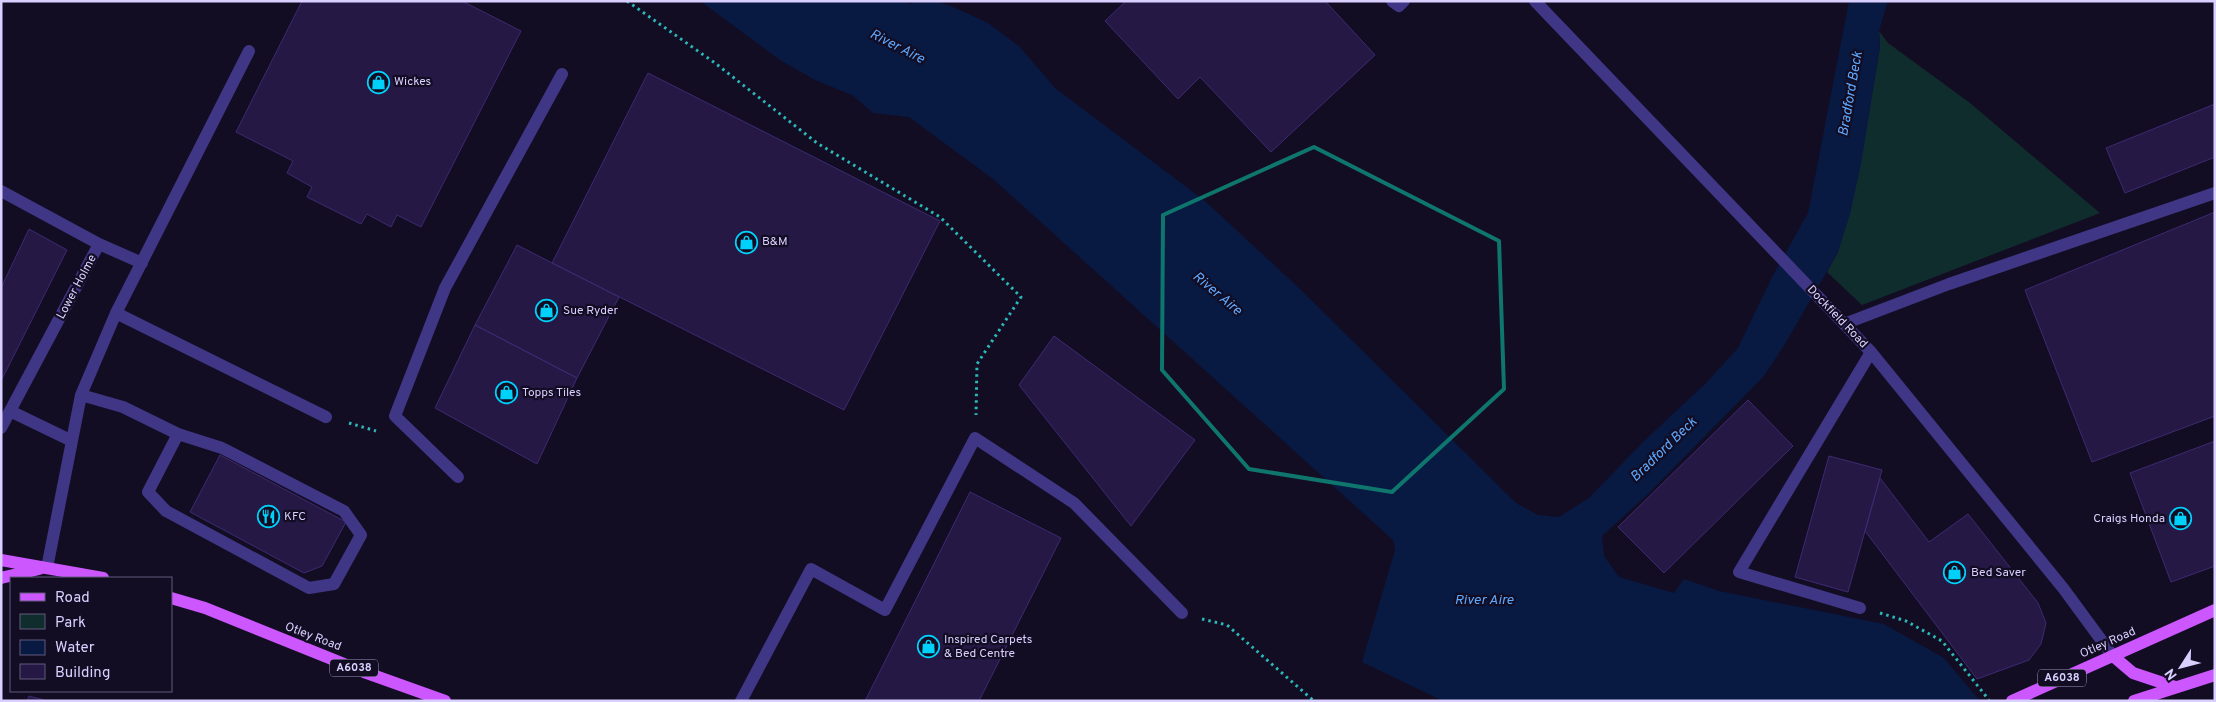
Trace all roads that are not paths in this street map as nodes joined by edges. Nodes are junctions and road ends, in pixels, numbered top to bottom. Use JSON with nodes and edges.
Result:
{"nodes":[{"id":1,"x":1392,"y":1,"type":"edge"},
{"id":2,"x":1404,"y":1,"type":"edge"},
{"id":3,"x":1535,"y":1,"type":"edge"},
{"id":4,"x":249,"y":50,"type":"dead end"},
{"id":5,"x":562,"y":74,"type":"dead end"},
{"id":6,"x":2215,"y":193,"type":"edge"},
{"id":7,"x":3,"y":195,"type":"edge"},
{"id":8,"x":99,"y":244,"type":"junction"},
{"id":9,"x":142,"y":262,"type":"junction"},
{"id":10,"x":116,"y":313,"type":"junction"},
{"id":11,"x":1844,"y":324,"type":"junction"},
{"id":12,"x":1871,"y":352,"type":"junction"},
{"id":13,"x":81,"y":395,"type":"junction"},
{"id":14,"x":10,"y":411,"type":"junction"},
{"id":15,"x":326,"y":417,"type":"dead end"},
{"id":16,"x":1,"y":428,"type":"edge"},
{"id":17,"x":178,"y":434,"type":"junction"},
{"id":18,"x":70,"y":440,"type":"junction"},
{"id":19,"x":458,"y":477,"type":"dead end"},
{"id":20,"x":1,"y":560,"type":"edge"},
{"id":21,"x":47,"y":568,"type":"junction"},
{"id":22,"x":97,"y":577,"type":"edge"},
{"id":23,"x":1,"y":578,"type":"edge"},
{"id":24,"x":172,"y":598,"type":"edge"},
{"id":25,"x":1860,"y":608,"type":"road end"},
{"id":26,"x":2215,"y":610,"type":"edge"},
{"id":27,"x":1182,"y":613,"type":"road end"},
{"id":28,"x":2112,"y":656,"type":"junction"},
{"id":29,"x":2215,"y":676,"type":"edge"},
{"id":30,"x":2175,"y":687,"type":"junction"},
{"id":31,"x":444,"y":701,"type":"edge"},
{"id":32,"x":741,"y":701,"type":"edge"},
{"id":33,"x":2012,"y":701,"type":"edge"},
{"id":34,"x":2134,"y":701,"type":"edge"}],
"edges":[{"from":1,"to":2,"type":"street"},
{"from":3,"to":11,"type":"street","name":"Dockfield Road"},
{"from":4,"to":9,"type":"street"},
{"from":5,"to":19,"type":"street"},
{"from":6,"to":11,"type":"street"},
{"from":7,"to":8,"type":"street","name":"Lower Holme"},
{"from":8,"to":9,"type":"street"},
{"from":8,"to":14,"type":"street","name":"Lower Holme"},
{"from":9,"to":10,"type":"street"},
{"from":10,"to":13,"type":"street"},
{"from":10,"to":15,"type":"street"},
{"from":11,"to":12,"type":"street","name":"Dockfield Road"},
{"from":12,"to":25,"type":"street"},
{"from":12,"to":28,"type":"street","name":"Dockfield Road"},
{"from":13,"to":17,"type":"street"},
{"from":13,"to":18,"type":"street"},
{"from":14,"to":16,"type":"street","name":"Lower Holme"},
{"from":14,"to":18,"type":"street"},
{"from":17,"to":17,"type":"street"},
{"from":18,"to":21,"type":"street"},
{"from":20,"to":21,"type":"main road"},
{"from":21,"to":22,"type":"main road"},
{"from":21,"to":23,"type":"main road"},
{"from":24,"to":31,"type":"main road","name":"Otley Road","number":"A6038"},
{"from":26,"to":28,"type":"main road","name":"Otley Road","number":"A6038"},
{"from":27,"to":32,"type":"street"},
{"from":28,"to":30,"type":"main road"},
{"from":28,"to":33,"type":"main road","name":"Otley Road","number":"A6038"},
{"from":29,"to":30,"type":"main road"},
{"from":30,"to":34,"type":"main road"}]}
